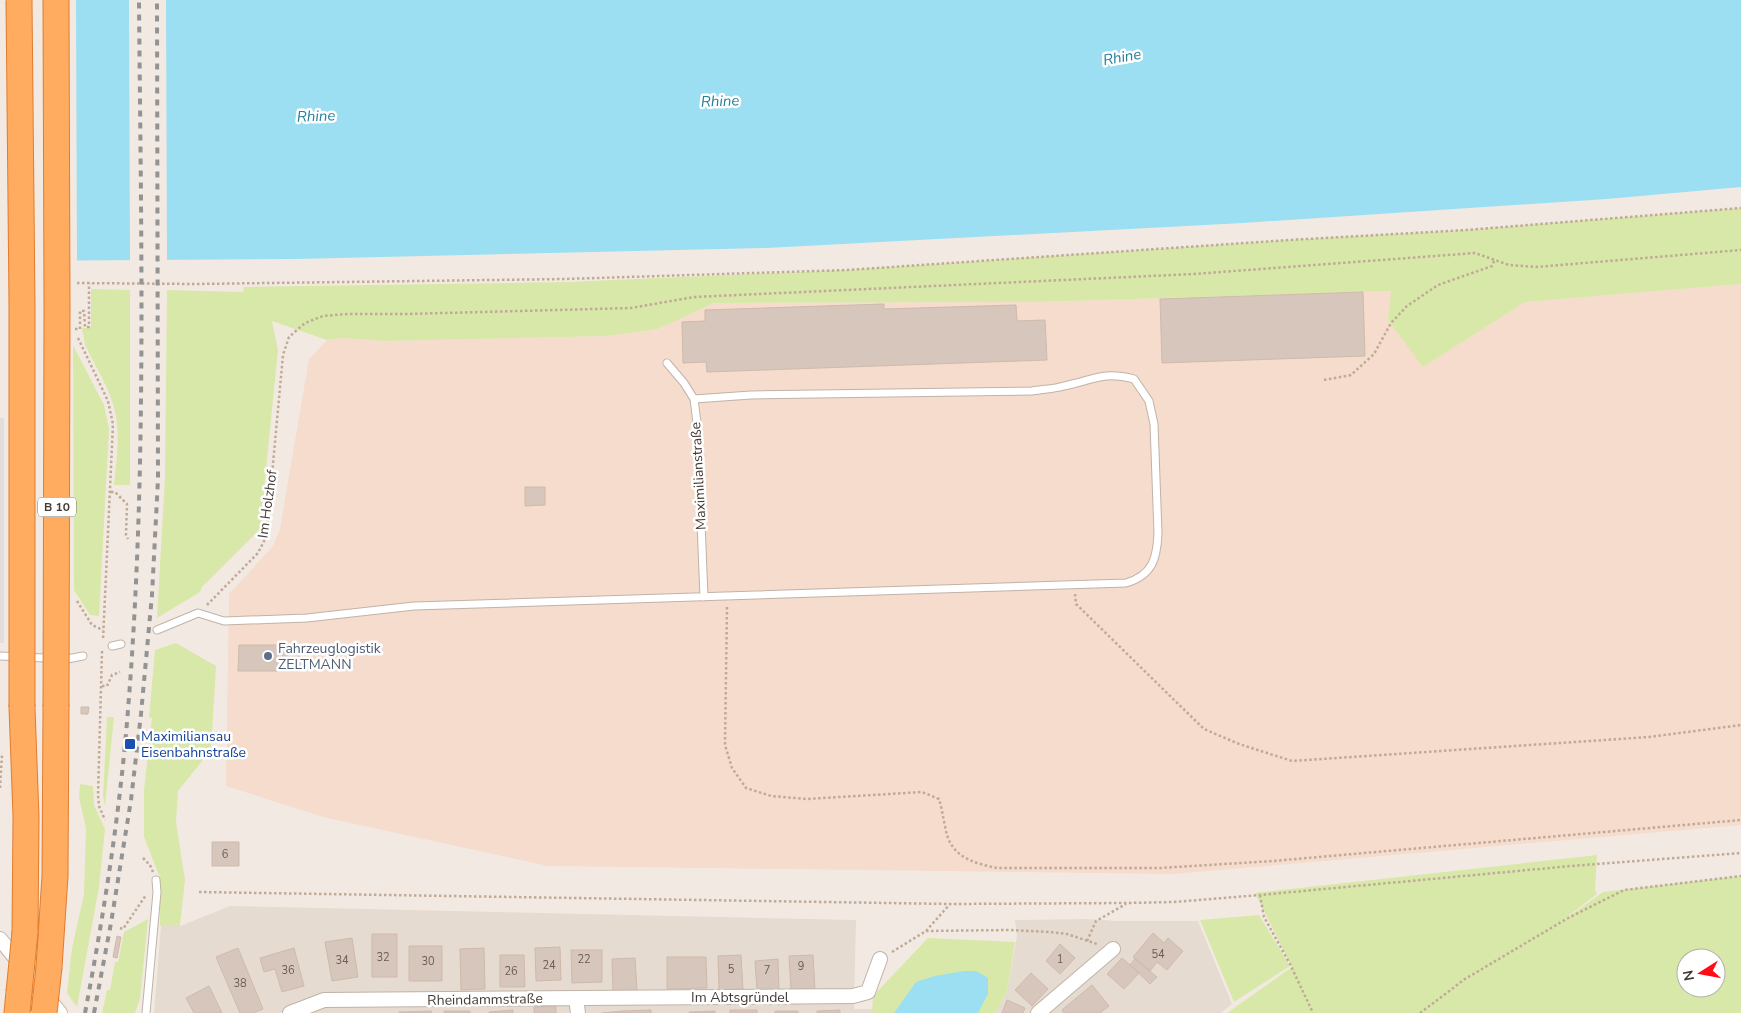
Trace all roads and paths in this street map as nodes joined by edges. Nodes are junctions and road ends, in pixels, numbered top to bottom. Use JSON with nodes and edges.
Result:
{"nodes":[{"id":1,"x":19,"y":0,"type":"edge"},
{"id":2,"x":56,"y":0,"type":"edge"},
{"id":3,"x":1741,"y":208,"type":"edge"},
{"id":4,"x":1741,"y":250,"type":"edge"},
{"id":5,"x":1494,"y":261,"type":"junction"},
{"id":6,"x":69,"y":283,"type":"dead end"},
{"id":7,"x":89,"y":283,"type":"junction"},
{"id":8,"x":74,"y":321,"type":"dead end"},
{"id":9,"x":80,"y":325,"type":"dead end"},
{"id":10,"x":667,"y":363,"type":"dead end"},
{"id":11,"x":1324,"y":380,"type":"dead end"},
{"id":12,"x":694,"y":399,"type":"junction"},
{"id":13,"x":111,"y":492,"type":"junction"},
{"id":14,"x":128,"y":539,"type":"dead end"},
{"id":15,"x":1074,"y":585,"type":"junction"},
{"id":16,"x":74,"y":596,"type":"dead end"},
{"id":17,"x":727,"y":596,"type":"junction"},
{"id":18,"x":704,"y":597,"type":"junction"},
{"id":19,"x":198,"y":613,"type":"junction"},
{"id":20,"x":103,"y":630,"type":"junction"},
{"id":21,"x":157,"y":630,"type":"dead end"},
{"id":22,"x":121,"y":644,"type":"dead end"},
{"id":23,"x":112,"y":646,"type":"dead end"},
{"id":24,"x":0,"y":656,"type":"edge"},
{"id":25,"x":83,"y":656,"type":"dead end"},
{"id":26,"x":120,"y":672,"type":"dead end"},
{"id":27,"x":102,"y":686,"type":"junction"},
{"id":28,"x":1741,"y":725,"type":"edge"},
{"id":29,"x":3,"y":748,"type":"dead end"},
{"id":30,"x":0,"y":788,"type":"edge"},
{"id":31,"x":105,"y":820,"type":"dead end"},
{"id":32,"x":1741,"y":820,"type":"edge"},
{"id":33,"x":1741,"y":853,"type":"edge"},
{"id":34,"x":143,"y":858,"type":"dead end"},
{"id":35,"x":1741,"y":876,"type":"edge"},
{"id":36,"x":156,"y":880,"type":"joint"},
{"id":37,"x":149,"y":891,"type":"dead end"},
{"id":38,"x":199,"y":892,"type":"dead end"},
{"id":39,"x":1260,"y":895,"type":"junction"},
{"id":40,"x":1126,"y":903,"type":"junction"},
{"id":41,"x":950,"y":904,"type":"junction"},
{"id":42,"x":120,"y":928,"type":"dead end"},
{"id":43,"x":926,"y":931,"type":"junction"},
{"id":44,"x":0,"y":939,"type":"edge"},
{"id":45,"x":1086,"y":941,"type":"junction"},
{"id":46,"x":1113,"y":949,"type":"joint"},
{"id":47,"x":880,"y":959,"type":"joint"},
{"id":48,"x":576,"y":998,"type":"junction"},
{"id":49,"x":18,"y":1003,"type":"edge"},
{"id":50,"x":378,"y":1006,"type":"edge"},
{"id":51,"x":44,"y":1013,"type":"edge"},
{"id":52,"x":60,"y":1013,"type":"edge"},
{"id":53,"x":146,"y":1013,"type":"edge"},
{"id":54,"x":290,"y":1013,"type":"edge"},
{"id":55,"x":578,"y":1013,"type":"edge"},
{"id":56,"x":1038,"y":1013,"type":"edge"},
{"id":57,"x":1313,"y":1013,"type":"edge"},
{"id":58,"x":1420,"y":1013,"type":"edge"}],
"edges":[{"from":1,"to":49,"type":"highway","number":"B 10","bridge":true},
{"from":2,"to":51,"type":"highway","number":"B 10","bridge":true},
{"from":3,"to":7,"type":"path"},
{"from":4,"to":5,"type":"path"},
{"from":5,"to":11,"type":"path"},
{"from":5,"to":19,"type":"path","name":"Im Holzhof"},
{"from":6,"to":7,"type":"path"},
{"from":7,"to":9,"type":"path"},
{"from":8,"to":13,"type":"path"},
{"from":10,"to":12,"type":"lane","name":"Maximilianstraße"},
{"from":12,"to":15,"type":"lane"},
{"from":12,"to":18,"type":"lane","name":"Maximilianstraße"},
{"from":13,"to":14,"type":"path"},
{"from":13,"to":20,"type":"path"},
{"from":15,"to":17,"type":"lane"},
{"from":15,"to":28,"type":"path"},
{"from":16,"to":20,"type":"path"},
{"from":17,"to":18,"type":"lane"},
{"from":17,"to":32,"type":"path"},
{"from":18,"to":19,"type":"lane"},
{"from":19,"to":21,"type":"lane"},
{"from":20,"to":27,"type":"path"},
{"from":22,"to":23,"type":"lane"},
{"from":24,"to":25,"type":"lane"},
{"from":26,"to":27,"type":"path"},
{"from":27,"to":31,"type":"path"},
{"from":29,"to":30,"type":"path"},
{"from":33,"to":39,"type":"path"},
{"from":34,"to":36,"type":"path"},
{"from":35,"to":58,"type":"path"},
{"from":36,"to":53,"type":"lane"},
{"from":37,"to":42,"type":"path"},
{"from":38,"to":41,"type":"path"},
{"from":39,"to":40,"type":"path"},
{"from":39,"to":57,"type":"path"},
{"from":40,"to":41,"type":"path"},
{"from":40,"to":45,"type":"path"},
{"from":41,"to":43,"type":"path"},
{"from":43,"to":45,"type":"path"},
{"from":43,"to":47,"type":"path"},
{"from":44,"to":52,"type":"street"},
{"from":45,"to":46,"type":"path"},
{"from":46,"to":56,"type":"street"},
{"from":47,"to":48,"type":"street","name":"Im Abtsgründel"},
{"from":48,"to":50,"type":"street","name":"Rheindammstraße"},
{"from":48,"to":55,"type":"street"},
{"from":50,"to":54,"type":"street","name":"Rheindammstraße"}]}
